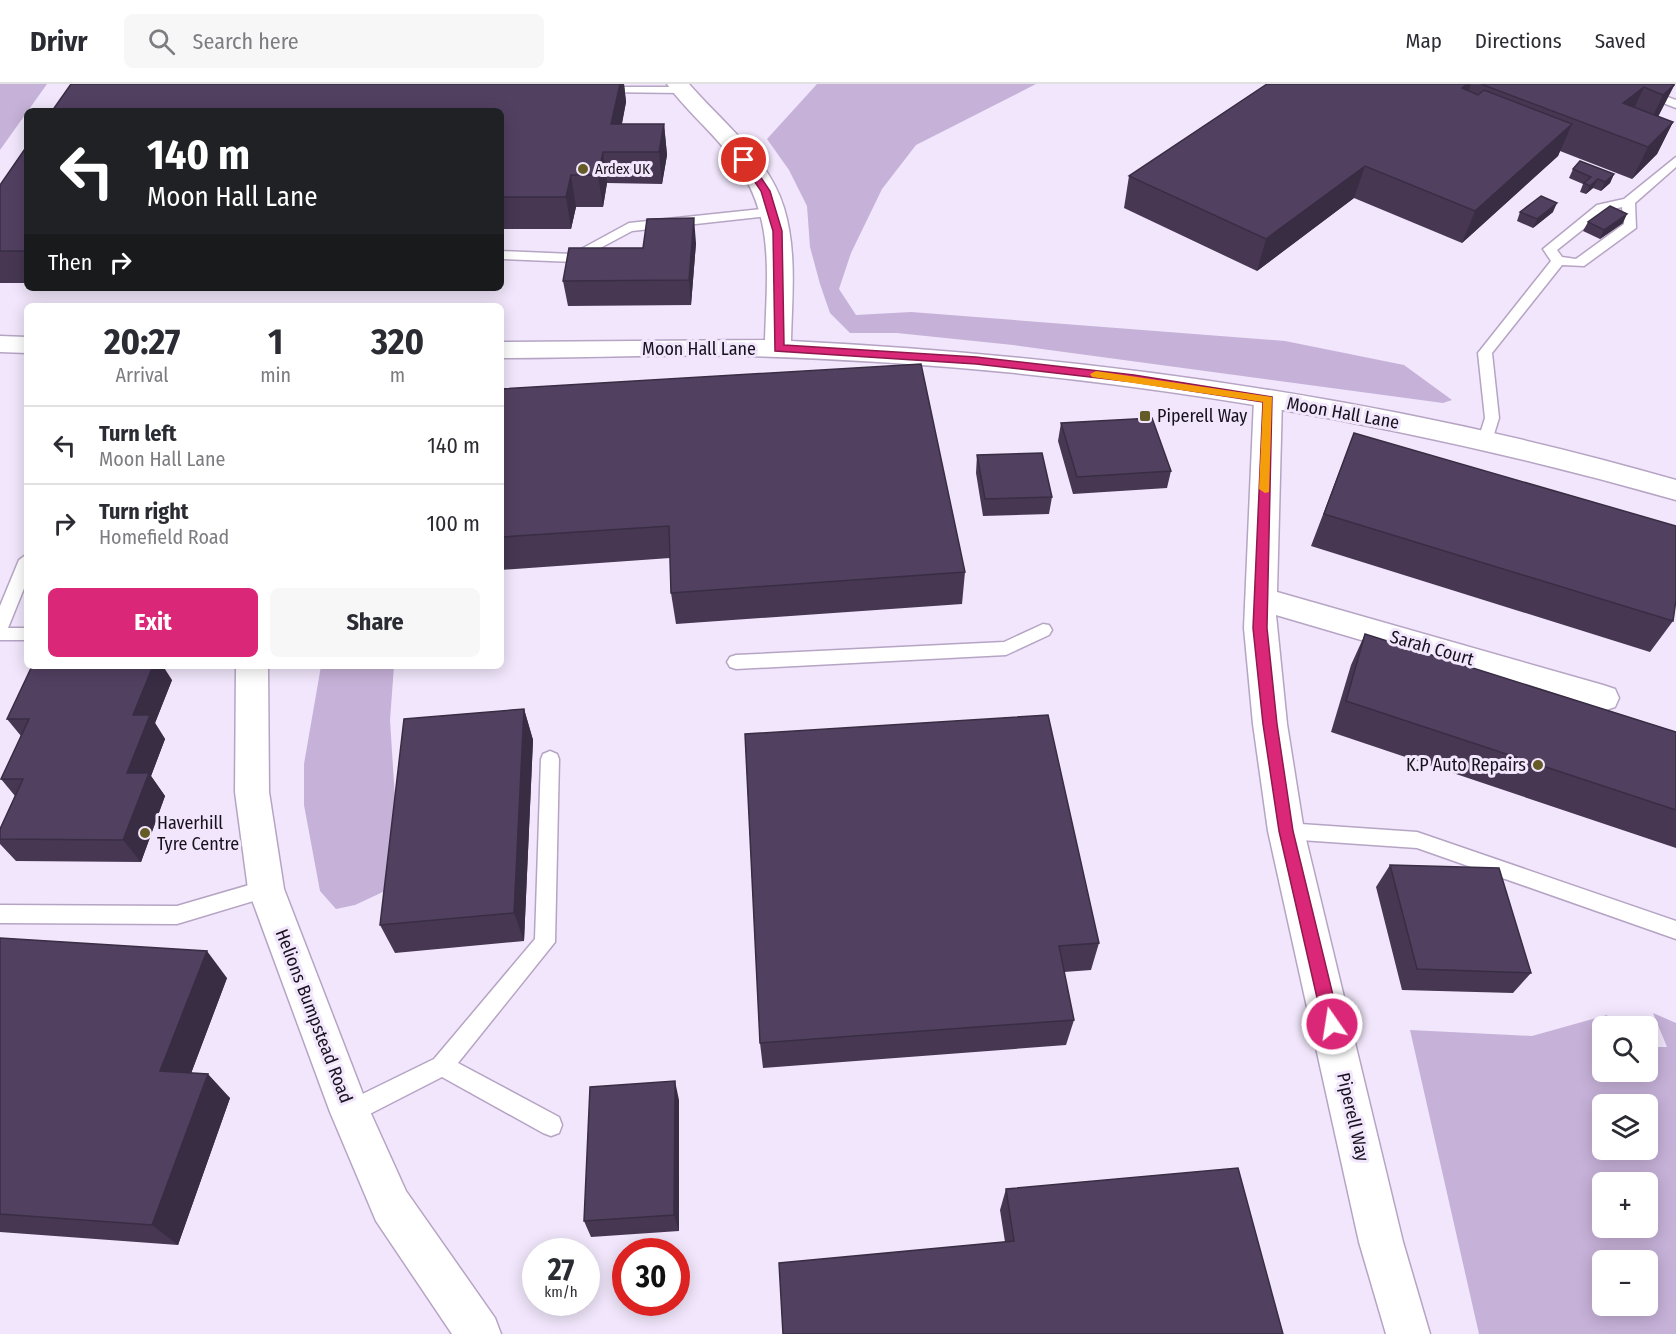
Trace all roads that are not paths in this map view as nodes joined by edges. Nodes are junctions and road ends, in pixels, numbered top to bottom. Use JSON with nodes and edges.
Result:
{"nodes":[{"id":1,"x":1621,"y":84,"type":"edge"},
{"id":2,"x":680,"y":87,"type":"edge"},
{"id":3,"x":591,"y":90,"type":"edge"},
{"id":4,"x":1676,"y":104,"type":"edge"},
{"id":5,"x":1676,"y":161,"type":"edge"},
{"id":6,"x":1628,"y":202,"type":"junction"},
{"id":7,"x":772,"y":212,"type":"junction"},
{"id":8,"x":504,"y":255,"type":"edge"},
{"id":9,"x":1558,"y":261,"type":"junction"},
{"id":10,"x":0,"y":344,"type":"edge"},
{"id":11,"x":24,"y":345,"type":"edge"},
{"id":12,"x":778,"y":348,"type":"junction"},
{"id":13,"x":504,"y":350,"type":"edge"},
{"id":14,"x":1268,"y":399,"type":"junction"},
{"id":15,"x":1486,"y":440,"type":"junction"},
{"id":16,"x":1676,"y":490,"type":"edge"},
{"id":17,"x":24,"y":567,"type":"edge"},
{"id":18,"x":1261,"y":599,"type":"junction"},
{"id":19,"x":0,"y":627,"type":"edge"},
{"id":20,"x":1043,"y":630,"type":"dead end"},
{"id":21,"x":0,"y":634,"type":"edge"},
{"id":22,"x":24,"y":634,"type":"edge"},
{"id":23,"x":736,"y":662,"type":"dead end"},
{"id":24,"x":252,"y":669,"type":"edge"},
{"id":25,"x":1603,"y":698,"type":"dead end"},
{"id":26,"x":550,"y":759,"type":"dead end"},
{"id":27,"x":1286,"y":831,"type":"junction"},
{"id":28,"x":266,"y":889,"type":"junction"},
{"id":29,"x":0,"y":914,"type":"edge"},
{"id":30,"x":1676,"y":930,"type":"edge"},
{"id":31,"x":442,"y":1066,"type":"junction"},
{"id":32,"x":351,"y":1112,"type":"junction"},
{"id":33,"x":551,"y":1125,"type":"dead end"},
{"id":34,"x":479,"y":1334,"type":"edge"},
{"id":35,"x":1408,"y":1334,"type":"edge"}],
"edges":[{"from":1,"to":4,"type":"lane"},
{"from":2,"to":3,"type":"lane"},
{"from":2,"to":7,"type":"street"},
{"from":5,"to":6,"type":"lane"},
{"from":6,"to":9,"type":"lane"},
{"from":6,"to":9,"type":"lane"},
{"from":7,"to":8,"type":"lane"},
{"from":7,"to":12,"type":"street"},
{"from":9,"to":15,"type":"lane"},
{"from":10,"to":11,"type":"street"},
{"from":12,"to":13,"type":"street","name":"Moon Hall Lane"},
{"from":12,"to":14,"type":"street","name":"Moon Hall Lane"},
{"from":14,"to":15,"type":"street","name":"Moon Hall Lane"},
{"from":14,"to":18,"type":"street","name":"Piperell Way"},
{"from":15,"to":16,"type":"street","name":"Moon Hall Lane"},
{"from":17,"to":19,"type":"lane"},
{"from":18,"to":25,"type":"street","name":"Sarah Court"},
{"from":18,"to":27,"type":"street","name":"Piperell Way"},
{"from":20,"to":23,"type":"lane"},
{"from":21,"to":22,"type":"lane"},
{"from":24,"to":28,"type":"street","name":"Helions Bumpstead Road"},
{"from":26,"to":31,"type":"lane"},
{"from":27,"to":30,"type":"lane"},
{"from":27,"to":35,"type":"street","name":"Piperell Way"},
{"from":28,"to":29,"type":"lane"},
{"from":28,"to":32,"type":"street","name":"Helions Bumpstead Road"},
{"from":31,"to":32,"type":"lane"},
{"from":31,"to":33,"type":"lane"},
{"from":32,"to":34,"type":"street","name":"Helions Bumpstead Road"}]}
